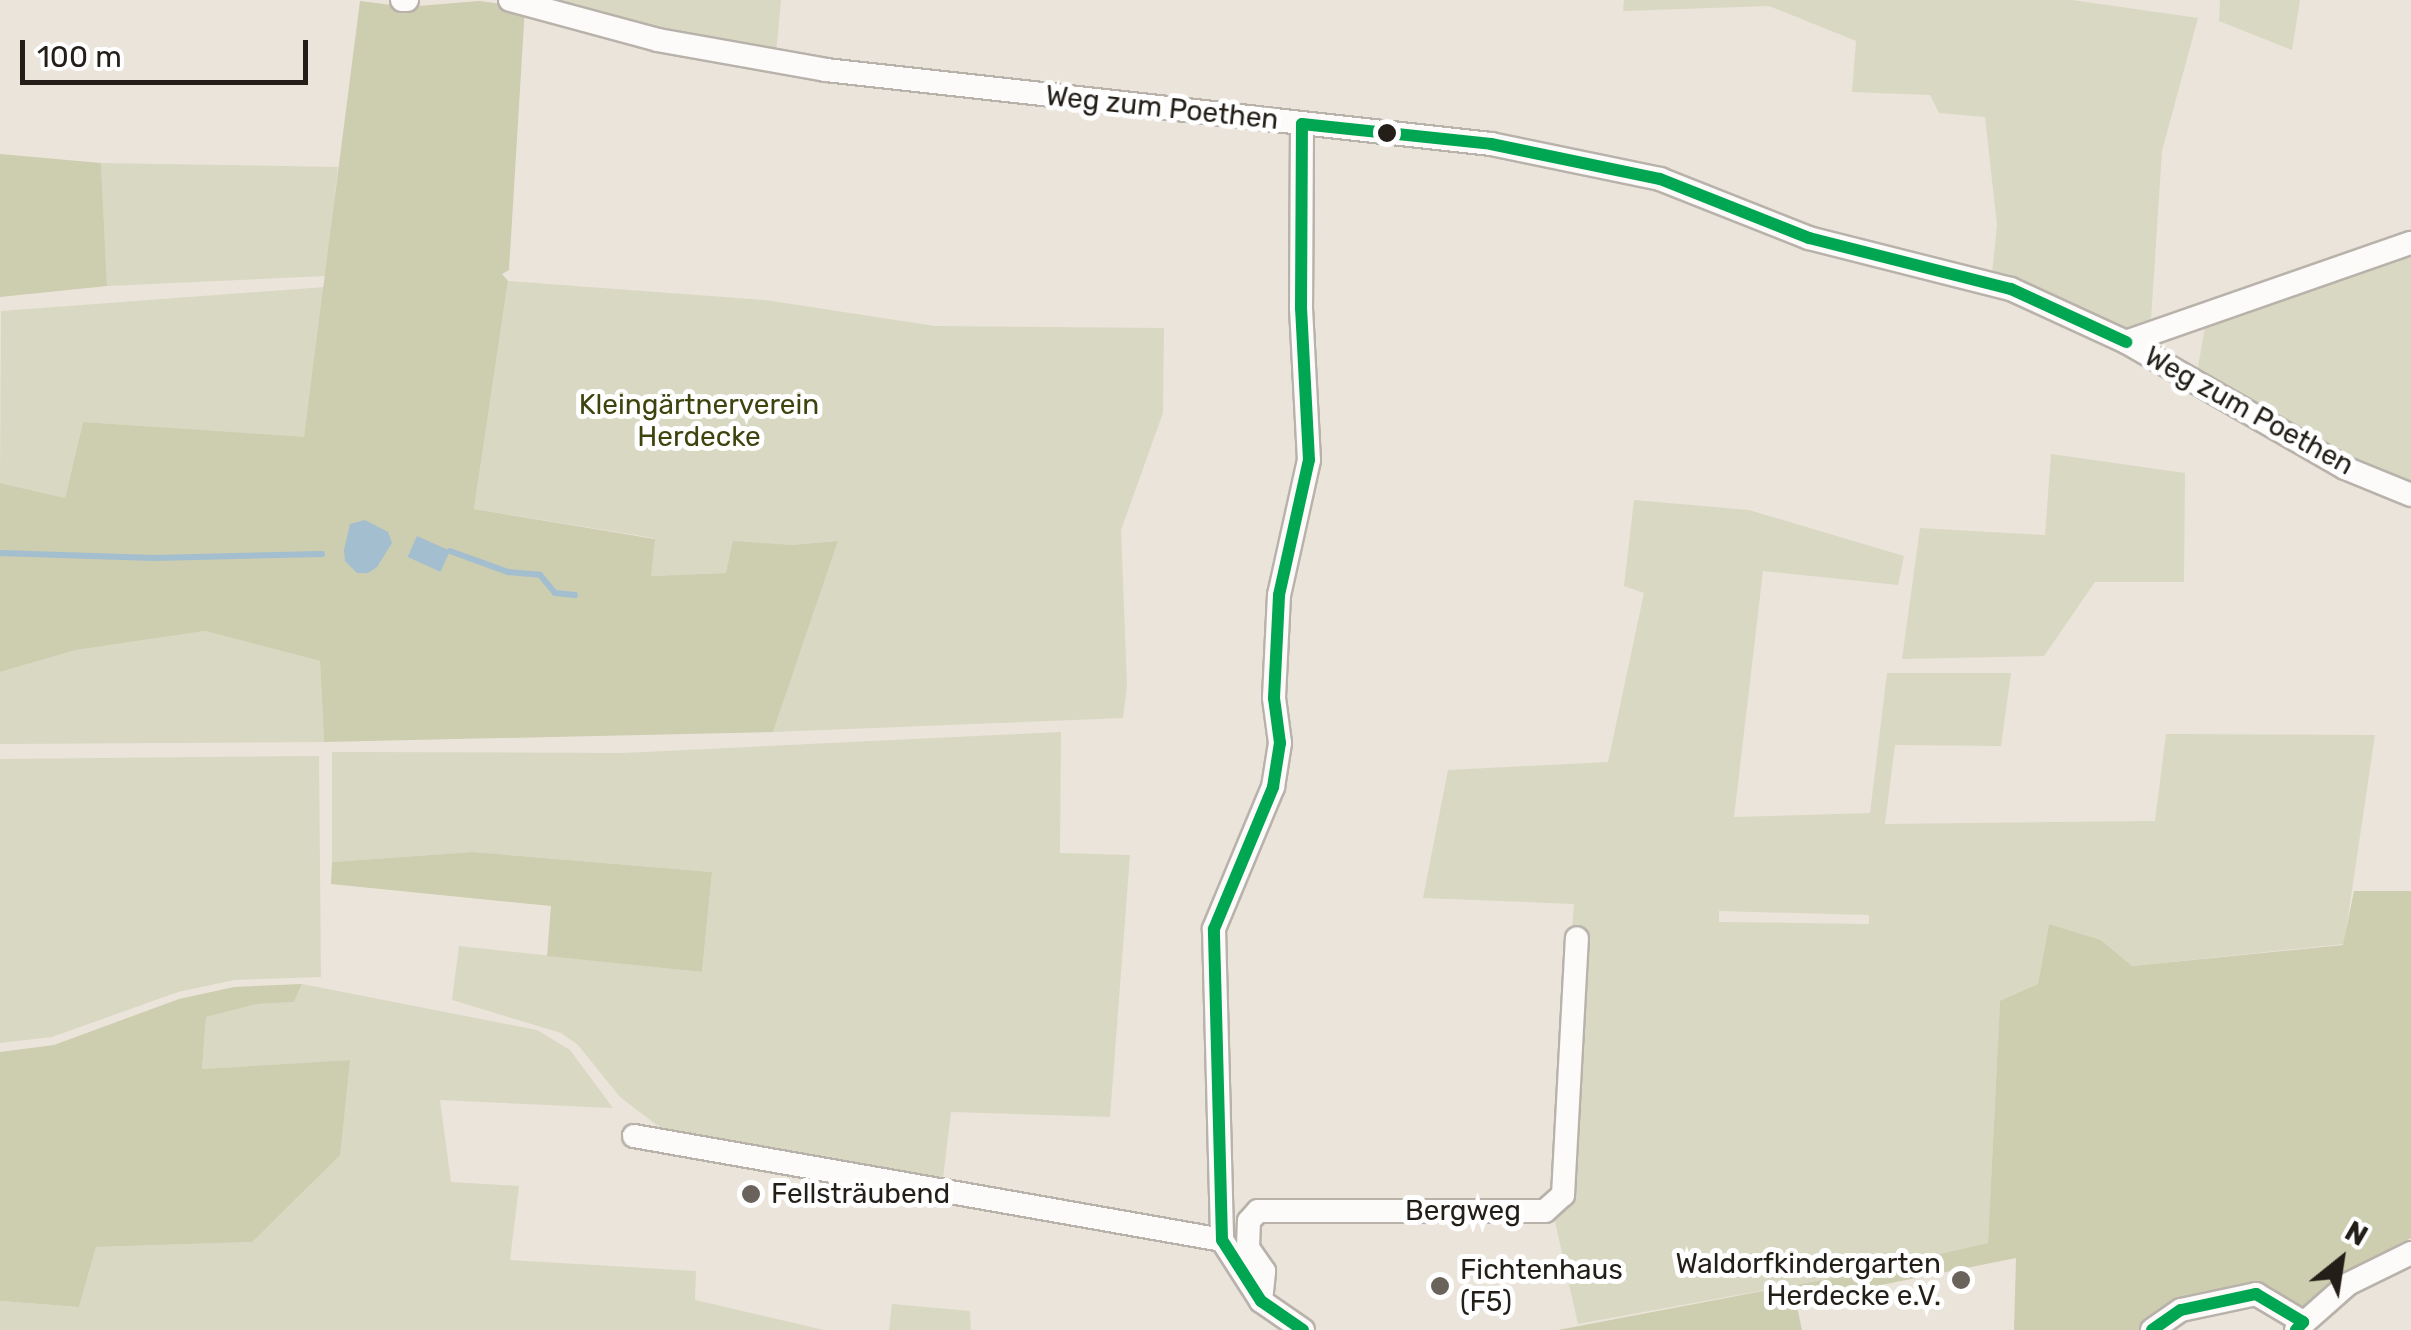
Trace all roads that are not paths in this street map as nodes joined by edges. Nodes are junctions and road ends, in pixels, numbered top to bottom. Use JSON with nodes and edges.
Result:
{"nodes":[{"id":1,"x":510,"y":0,"type":"edge"},
{"id":2,"x":1302,"y":124,"type":"junction"},
{"id":3,"x":2411,"y":243,"type":"edge"},
{"id":4,"x":2126,"y":342,"type":"junction"},
{"id":5,"x":2411,"y":494,"type":"edge"},
{"id":6,"x":1578,"y":938,"type":"dead end"},
{"id":7,"x":634,"y":1136,"type":"dead end"},
{"id":8,"x":1222,"y":1240,"type":"junction"},
{"id":9,"x":2411,"y":1253,"type":"edge"},
{"id":10,"x":1261,"y":1300,"type":"junction"},
{"id":11,"x":2300,"y":1326,"type":"edge"},
{"id":12,"x":1303,"y":1330,"type":"edge"},
{"id":13,"x":2152,"y":1330,"type":"edge"}],
"edges":[{"from":1,"to":2,"type":"street","name":"Weg zum Poethen"},
{"from":2,"to":4,"type":"street","name":"Weg zum Poethen"},
{"from":2,"to":8,"type":"street"},
{"from":3,"to":4,"type":"street"},
{"from":4,"to":5,"type":"street","name":"Weg zum Poethen"},
{"from":6,"to":10,"type":"street","name":"Bergweg"},
{"from":7,"to":8,"type":"street"},
{"from":8,"to":10,"type":"street"},
{"from":9,"to":11,"type":"street"},
{"from":10,"to":12,"type":"street"},
{"from":11,"to":13,"type":"street"}]}
